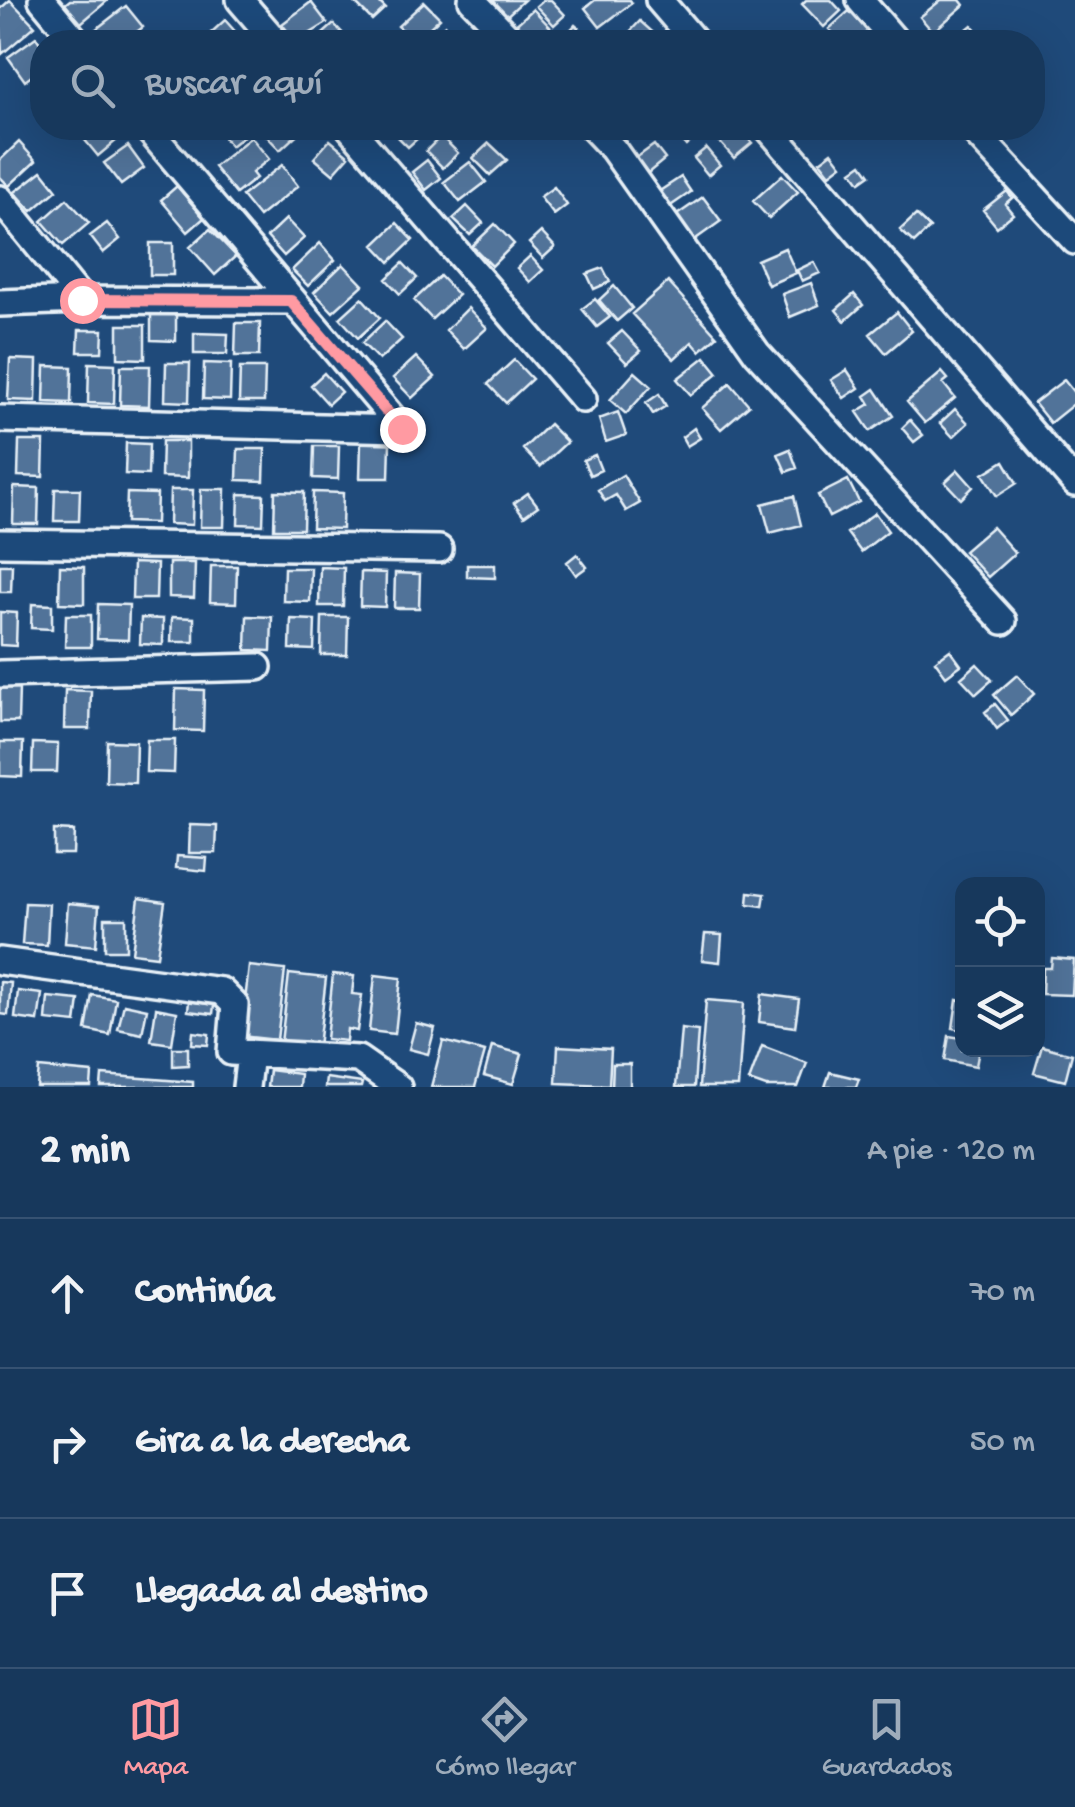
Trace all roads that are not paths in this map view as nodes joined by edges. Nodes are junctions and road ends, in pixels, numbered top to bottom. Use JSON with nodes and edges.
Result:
{"nodes":[{"id":1,"x":42,"y":0,"type":"edge"},
{"id":2,"x":240,"y":0,"type":"edge"},
{"id":3,"x":472,"y":0,"type":"edge"},
{"id":4,"x":659,"y":0,"type":"edge"},
{"id":5,"x":860,"y":0,"type":"edge"},
{"id":6,"x":67,"y":30,"type":"edge"},
{"id":7,"x":266,"y":30,"type":"edge"},
{"id":8,"x":501,"y":30,"type":"edge"},
{"id":9,"x":685,"y":30,"type":"edge"},
{"id":10,"x":886,"y":30,"type":"edge"},
{"id":11,"x":157,"y":140,"type":"edge"},
{"id":12,"x":360,"y":140,"type":"edge"},
{"id":13,"x":604,"y":140,"type":"edge"},
{"id":14,"x":778,"y":140,"type":"edge"},
{"id":15,"x":982,"y":140,"type":"edge"},
{"id":16,"x":0,"y":199,"type":"edge"},
{"id":17,"x":1075,"y":241,"type":"edge"},
{"id":18,"x":82,"y":300,"type":"junction"},
{"id":19,"x":291,"y":301,"type":"junction"},
{"id":20,"x":0,"y":303,"type":"edge"},
{"id":21,"x":583,"y":399,"type":"dead end"},
{"id":22,"x":0,"y":419,"type":"edge"},
{"id":23,"x":1075,"y":483,"type":"edge"},
{"id":24,"x":0,"y":543,"type":"edge"},
{"id":25,"x":439,"y":549,"type":"dead end"},
{"id":26,"x":1003,"y":621,"type":"dead end"},
{"id":27,"x":258,"y":668,"type":"dead end"},
{"id":28,"x":0,"y":674,"type":"edge"},
{"id":29,"x":0,"y":961,"type":"edge"},
{"id":30,"x":250,"y":1054,"type":"junction"},
{"id":31,"x":246,"y":1087,"type":"edge"},
{"id":32,"x":398,"y":1087,"type":"edge"}],
"edges":[{"from":1,"to":6,"type":"street"},
{"from":2,"to":7,"type":"street"},
{"from":3,"to":8,"type":"street"},
{"from":4,"to":9,"type":"street"},
{"from":5,"to":10,"type":"street"},
{"from":11,"to":19,"type":"street"},
{"from":12,"to":21,"type":"street"},
{"from":13,"to":26,"type":"street"},
{"from":14,"to":23,"type":"street"},
{"from":15,"to":17,"type":"street"},
{"from":16,"to":18,"type":"street"},
{"from":18,"to":19,"type":"street"},
{"from":18,"to":20,"type":"street"},
{"from":19,"to":22,"type":"street"},
{"from":24,"to":25,"type":"street"},
{"from":27,"to":28,"type":"street"},
{"from":29,"to":30,"type":"street"},
{"from":30,"to":31,"type":"street"},
{"from":30,"to":32,"type":"street"}]}
